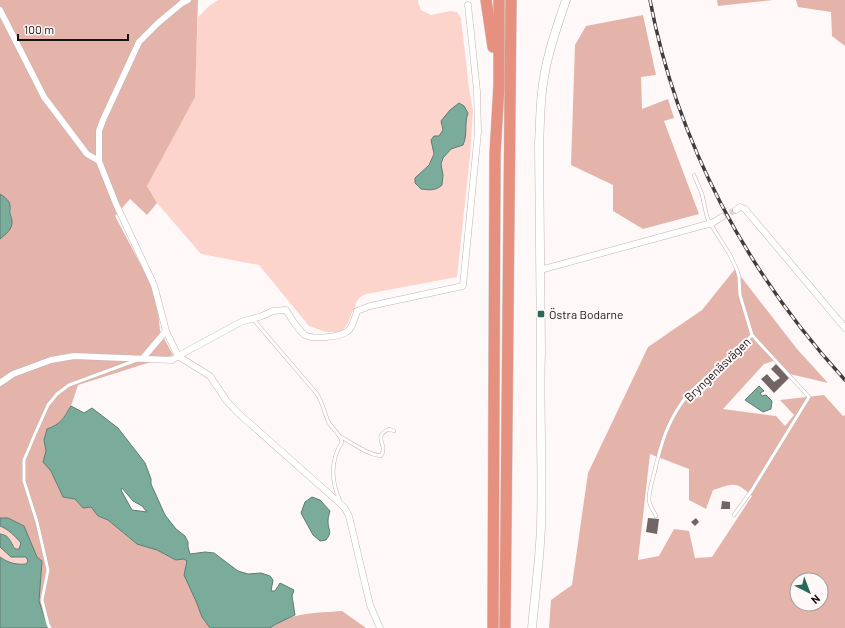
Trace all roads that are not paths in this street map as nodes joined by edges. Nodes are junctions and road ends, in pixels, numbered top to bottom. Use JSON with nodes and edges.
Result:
{"nodes":[{"id":1,"x":188,"y":0,"type":"edge"},
{"id":2,"x":486,"y":0,"type":"edge"},
{"id":3,"x":499,"y":0,"type":"edge"},
{"id":4,"x":510,"y":0,"type":"edge"},
{"id":5,"x":566,"y":0,"type":"edge"},
{"id":6,"x":468,"y":5,"type":"dead end"},
{"id":7,"x":0,"y":10,"type":"edge"},
{"id":8,"x":499,"y":86,"type":"junction"},
{"id":9,"x":99,"y":161,"type":"junction"},
{"id":10,"x":694,"y":175,"type":"dead end"},
{"id":11,"x":736,"y":210,"type":"dead end"},
{"id":12,"x":722,"y":217,"type":"tunnel mouth"},
{"id":13,"x":710,"y":223,"type":"junction"},
{"id":14,"x":540,"y":270,"type":"junction"},
{"id":15,"x":253,"y":319,"type":"junction"},
{"id":16,"x":845,"y":328,"type":"edge"},
{"id":17,"x":166,"y":331,"type":"junction"},
{"id":18,"x":752,"y":335,"type":"junction"},
{"id":19,"x":178,"y":356,"type":"junction"},
{"id":20,"x":143,"y":358,"type":"junction"},
{"id":21,"x":0,"y":383,"type":"edge"},
{"id":22,"x":394,"y":431,"type":"dead end"},
{"id":23,"x":341,"y":437,"type":"junction"},
{"id":24,"x":342,"y":505,"type":"junction"},
{"id":25,"x":734,"y":515,"type":"dead end"},
{"id":26,"x":656,"y":516,"type":"dead end"},
{"id":27,"x":50,"y":628,"type":"edge"},
{"id":28,"x":380,"y":628,"type":"edge"},
{"id":29,"x":493,"y":628,"type":"edge"},
{"id":30,"x":505,"y":628,"type":"edge"},
{"id":31,"x":532,"y":628,"type":"edge"}],
"edges":[{"from":1,"to":9,"type":"street"},
{"from":2,"to":8,"type":"highway"},
{"from":3,"to":8,"type":"highway"},
{"from":4,"to":30,"type":"highway"},
{"from":5,"to":14,"type":"street"},
{"from":6,"to":15,"type":"street"},
{"from":7,"to":9,"type":"street"},
{"from":8,"to":29,"type":"highway"},
{"from":9,"to":17,"type":"street"},
{"from":10,"to":13,"type":"lane","name":"Bryngenäsvägen"},
{"from":11,"to":16,"type":"street"},
{"from":12,"to":13,"type":"street"},
{"from":13,"to":14,"type":"street"},
{"from":13,"to":18,"type":"lane","name":"Bryngenäsvägen"},
{"from":14,"to":31,"type":"street"},
{"from":15,"to":19,"type":"street"},
{"from":15,"to":23,"type":"lane"},
{"from":17,"to":19,"type":"street"},
{"from":17,"to":20,"type":"street"},
{"from":18,"to":25,"type":"lane"},
{"from":18,"to":26,"type":"lane","name":"Bryngenäsvägen"},
{"from":19,"to":20,"type":"street"},
{"from":19,"to":24,"type":"street"},
{"from":20,"to":21,"type":"street"},
{"from":20,"to":27,"type":"lane"},
{"from":22,"to":23,"type":"lane"},
{"from":23,"to":24,"type":"lane"},
{"from":24,"to":28,"type":"street"}]}
